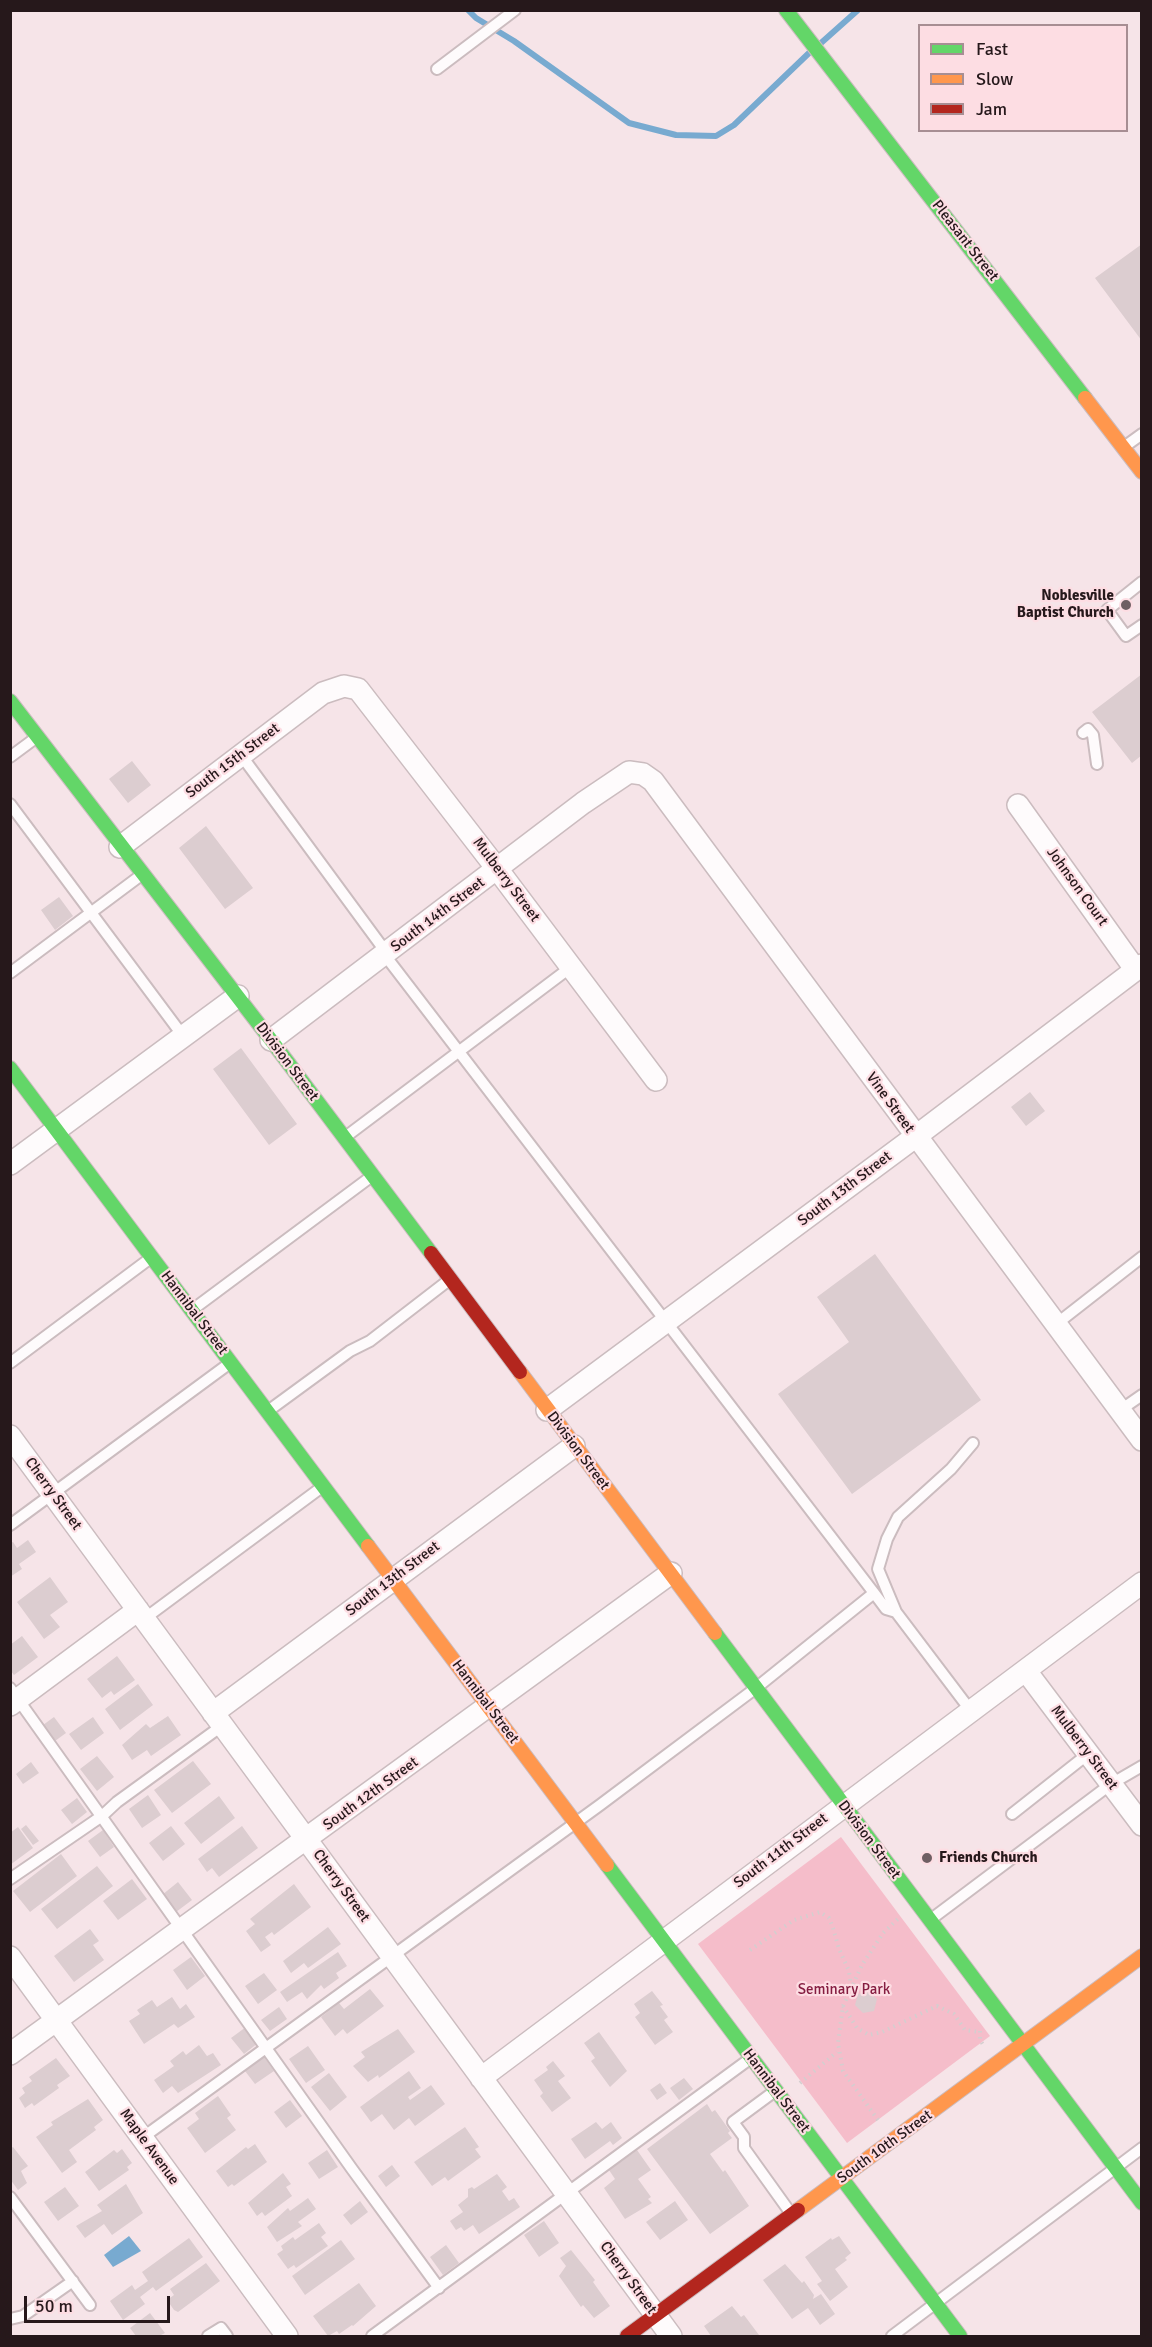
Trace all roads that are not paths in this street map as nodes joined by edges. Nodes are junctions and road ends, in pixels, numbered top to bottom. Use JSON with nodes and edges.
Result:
{"nodes":[{"id":1,"x":516,"y":10,"type":"edge"},
{"id":2,"x":786,"y":10,"type":"edge"},
{"id":3,"x":436,"y":69,"type":"dead end"},
{"id":4,"x":1142,"y":434,"type":"edge"},
{"id":5,"x":1123,"y":447,"type":"junction"},
{"id":6,"x":1142,"y":472,"type":"edge"},
{"id":7,"x":1142,"y":582,"type":"edge"},
{"id":8,"x":1142,"y":625,"type":"edge"},
{"id":9,"x":351,"y":687,"type":"joint"},
{"id":10,"x":10,"y":701,"type":"edge"},
{"id":11,"x":1083,"y":732,"type":"dead end"},
{"id":12,"x":37,"y":737,"type":"junction"},
{"id":13,"x":241,"y":755,"type":"junction"},
{"id":14,"x":10,"y":757,"type":"edge"},
{"id":15,"x":1097,"y":764,"type":"dead end"},
{"id":16,"x":634,"y":771,"type":"joint"},
{"id":17,"x":10,"y":804,"type":"edge"},
{"id":18,"x":1018,"y":805,"type":"dead end"},
{"id":19,"x":120,"y":847,"type":"junction"},
{"id":20,"x":498,"y":870,"type":"junction"},
{"id":21,"x":142,"y":874,"type":"junction"},
{"id":22,"x":92,"y":912,"type":"junction"},
{"id":23,"x":384,"y":954,"type":"junction"},
{"id":24,"x":571,"y":967,"type":"junction"},
{"id":25,"x":1138,"y":967,"type":"edge"},
{"id":26,"x":10,"y":973,"type":"edge"},
{"id":27,"x":238,"y":996,"type":"junction"},
{"id":28,"x":183,"y":1036,"type":"junction"},
{"id":29,"x":271,"y":1040,"type":"junction"},
{"id":30,"x":458,"y":1050,"type":"junction"},
{"id":31,"x":10,"y":1068,"type":"edge"},
{"id":32,"x":656,"y":1080,"type":"dead end"},
{"id":33,"x":57,"y":1130,"type":"junction"},
{"id":34,"x":915,"y":1137,"type":"junction"},
{"id":35,"x":344,"y":1138,"type":"junction"},
{"id":36,"x":10,"y":1164,"type":"edge"},
{"id":37,"x":372,"y":1176,"type":"junction"},
{"id":38,"x":152,"y":1257,"type":"junction"},
{"id":39,"x":1142,"y":1257,"type":"edge"},
{"id":40,"x":450,"y":1280,"type":"junction"},
{"id":41,"x":192,"y":1311,"type":"junction"},
{"id":42,"x":665,"y":1322,"type":"junction"},
{"id":43,"x":1055,"y":1325,"type":"junction"},
{"id":44,"x":10,"y":1363,"type":"edge"},
{"id":45,"x":231,"y":1363,"type":"junction"},
{"id":46,"x":1142,"y":1395,"type":"edge"},
{"id":47,"x":547,"y":1410,"type":"junction"},
{"id":48,"x":267,"y":1411,"type":"junction"},
{"id":49,"x":1119,"y":1411,"type":"junction"},
{"id":50,"x":10,"y":1436,"type":"edge"},
{"id":51,"x":1142,"y":1440,"type":"edge"},
{"id":52,"x":973,"y":1443,"type":"dead end"},
{"id":53,"x":574,"y":1446,"type":"junction"},
{"id":54,"x":323,"y":1486,"type":"junction"},
{"id":55,"x":54,"y":1495,"type":"junction"},
{"id":56,"x":10,"y":1525,"type":"edge"},
{"id":57,"x":671,"y":1574,"type":"junction"},
{"id":58,"x":393,"y":1579,"type":"junction"},
{"id":59,"x":1142,"y":1583,"type":"edge"},
{"id":60,"x":874,"y":1593,"type":"junction"},
{"id":61,"x":896,"y":1612,"type":"junction"},
{"id":62,"x":141,"y":1614,"type":"junction"},
{"id":63,"x":1026,"y":1671,"type":"junction"},
{"id":64,"x":756,"y":1688,"type":"junction"},
{"id":65,"x":13,"y":1697,"type":"edge"},
{"id":66,"x":489,"y":1708,"type":"junction"},
{"id":67,"x":971,"y":1711,"type":"junction"},
{"id":68,"x":218,"y":1719,"type":"junction"},
{"id":69,"x":1088,"y":1754,"type":"junction"},
{"id":70,"x":1142,"y":1766,"type":"edge"},
{"id":71,"x":1111,"y":1784,"type":"junction"},
{"id":72,"x":843,"y":1805,"type":"junction"},
{"id":73,"x":1012,"y":1814,"type":"dead end"},
{"id":74,"x":102,"y":1816,"type":"junction"},
{"id":75,"x":574,"y":1822,"type":"junction"},
{"id":76,"x":1142,"y":1825,"type":"edge"},
{"id":77,"x":307,"y":1840,"type":"junction"},
{"id":78,"x":10,"y":1879,"type":"edge"},
{"id":79,"x":929,"y":1920,"type":"junction"},
{"id":80,"x":182,"y":1930,"type":"junction"},
{"id":81,"x":663,"y":1939,"type":"junction"},
{"id":82,"x":1142,"y":1956,"type":"edge"},
{"id":83,"x":10,"y":1957,"type":"edge"},
{"id":84,"x":393,"y":1958,"type":"junction"},
{"id":85,"x":57,"y":2021,"type":"junction"},
{"id":86,"x":1023,"y":2045,"type":"junction"},
{"id":87,"x":267,"y":2047,"type":"junction"},
{"id":88,"x":10,"y":2054,"type":"edge"},
{"id":89,"x":751,"y":2058,"type":"junction"},
{"id":90,"x":481,"y":2078,"type":"junction"},
{"id":91,"x":776,"y":2090,"type":"junction"},
{"id":92,"x":142,"y":2138,"type":"junction"},
{"id":93,"x":1142,"y":2148,"type":"edge"},
{"id":94,"x":1115,"y":2168,"type":"junction"},
{"id":95,"x":842,"y":2179,"type":"junction"},
{"id":96,"x":566,"y":2194,"type":"junction"},
{"id":97,"x":10,"y":2197,"type":"edge"},
{"id":98,"x":1142,"y":2203,"type":"edge"},
{"id":99,"x":792,"y":2215,"type":"junction"},
{"id":100,"x":72,"y":2281,"type":"junction"},
{"id":101,"x":439,"y":2288,"type":"junction"},
{"id":102,"x":90,"y":2305,"type":"dead end"},
{"id":103,"x":936,"y":2305,"type":"junction"},
{"id":104,"x":655,"y":2316,"type":"junction"},
{"id":105,"x":10,"y":2319,"type":"edge"},
{"id":106,"x":208,"y":2337,"type":"edge"},
{"id":107,"x":227,"y":2337,"type":"edge"},
{"id":108,"x":287,"y":2337,"type":"edge"},
{"id":109,"x":372,"y":2337,"type":"edge"},
{"id":110,"x":627,"y":2337,"type":"edge"},
{"id":111,"x":670,"y":2337,"type":"edge"},
{"id":112,"x":892,"y":2337,"type":"edge"},
{"id":113,"x":960,"y":2337,"type":"edge"}],
"edges":[{"from":1,"to":3,"type":"lane"},
{"from":2,"to":5,"type":"street","name":"Pleasant Street"},
{"from":4,"to":5,"type":"lane"},
{"from":5,"to":6,"type":"street","name":"Pleasant Street"},
{"from":7,"to":8,"type":"lane"},
{"from":9,"to":13,"type":"street","name":"South 15th Street"},
{"from":9,"to":20,"type":"street","name":"Mulberry Street"},
{"from":10,"to":12,"type":"street","name":"Division Street"},
{"from":11,"to":15,"type":"lane"},
{"from":12,"to":14,"type":"lane"},
{"from":12,"to":19,"type":"street","name":"Division Street"},
{"from":13,"to":19,"type":"street","name":"South 15th Street"},
{"from":13,"to":23,"type":"lane"},
{"from":16,"to":20,"type":"street","name":"South 14th Street"},
{"from":16,"to":34,"type":"street","name":"Vine Street"},
{"from":17,"to":22,"type":"lane"},
{"from":18,"to":25,"type":"street","name":"Johnson Court"},
{"from":19,"to":21,"type":"street","name":"Division Street"},
{"from":20,"to":23,"type":"street","name":"South 14th Street"},
{"from":20,"to":24,"type":"street","name":"Mulberry Street"},
{"from":21,"to":22,"type":"lane"},
{"from":21,"to":27,"type":"street","name":"Division Street"},
{"from":22,"to":26,"type":"lane"},
{"from":22,"to":28,"type":"lane"},
{"from":23,"to":29,"type":"street","name":"South 14th Street"},
{"from":23,"to":30,"type":"lane"},
{"from":24,"to":30,"type":"lane"},
{"from":24,"to":32,"type":"street","name":"Mulberry Street"},
{"from":25,"to":34,"type":"street","name":"South 13th Street"},
{"from":27,"to":28,"type":"street"},
{"from":27,"to":29,"type":"street","name":"Division Street"},
{"from":28,"to":33,"type":"street"},
{"from":29,"to":35,"type":"street","name":"Division Street"},
{"from":30,"to":35,"type":"lane"},
{"from":30,"to":42,"type":"lane"},
{"from":31,"to":33,"type":"street","name":"Hannibal Street"},
{"from":33,"to":36,"type":"street"},
{"from":33,"to":38,"type":"street","name":"Hannibal Street"},
{"from":34,"to":42,"type":"street","name":"South 13th Street"},
{"from":34,"to":43,"type":"street","name":"Vine Street"},
{"from":35,"to":37,"type":"street","name":"Division Street"},
{"from":37,"to":40,"type":"street","name":"Division Street"},
{"from":37,"to":41,"type":"lane"},
{"from":38,"to":41,"type":"street","name":"Hannibal Street"},
{"from":38,"to":44,"type":"lane"},
{"from":39,"to":43,"type":"lane"},
{"from":40,"to":47,"type":"street","name":"Division Street"},
{"from":40,"to":48,"type":"lane"},
{"from":41,"to":45,"type":"street","name":"Hannibal Street"},
{"from":42,"to":47,"type":"street","name":"South 13th Street"},
{"from":42,"to":60,"type":"lane"},
{"from":43,"to":49,"type":"street","name":"Vine Street"},
{"from":45,"to":48,"type":"street","name":"Hannibal Street"},
{"from":45,"to":55,"type":"lane"},
{"from":46,"to":49,"type":"lane"},
{"from":47,"to":53,"type":"street","name":"Division Street"},
{"from":48,"to":54,"type":"street","name":"Hannibal Street"},
{"from":49,"to":51,"type":"street","name":"Vine Street"},
{"from":50,"to":55,"type":"street","name":"Cherry Street"},
{"from":52,"to":61,"type":"lane"},
{"from":53,"to":57,"type":"street","name":"Division Street"},
{"from":53,"to":58,"type":"street","name":"South 13th Street"},
{"from":54,"to":58,"type":"street","name":"Hannibal Street"},
{"from":54,"to":62,"type":"lane"},
{"from":55,"to":56,"type":"lane"},
{"from":55,"to":62,"type":"street","name":"Cherry Street"},
{"from":57,"to":64,"type":"street","name":"Division Street"},
{"from":57,"to":66,"type":"street","name":"South 12th Street"},
{"from":58,"to":66,"type":"street","name":"Hannibal Street"},
{"from":58,"to":68,"type":"street","name":"South 13th Street"},
{"from":59,"to":63,"type":"street","name":"South 11th Street"},
{"from":60,"to":61,"type":"lane"},
{"from":60,"to":64,"type":"lane"},
{"from":61,"to":67,"type":"lane"},
{"from":62,"to":65,"type":"street"},
{"from":62,"to":68,"type":"street","name":"Cherry Street"},
{"from":63,"to":67,"type":"street","name":"South 11th Street"},
{"from":63,"to":69,"type":"street","name":"Mulberry Street"},
{"from":64,"to":72,"type":"street","name":"Division Street"},
{"from":64,"to":75,"type":"lane"},
{"from":65,"to":74,"type":"lane"},
{"from":66,"to":75,"type":"street","name":"Hannibal Street"},
{"from":66,"to":77,"type":"street","name":"South 12th Street"},
{"from":67,"to":72,"type":"street","name":"South 11th Street"},
{"from":68,"to":74,"type":"lane"},
{"from":68,"to":77,"type":"street","name":"Cherry Street"},
{"from":69,"to":71,"type":"street","name":"Mulberry Street"},
{"from":69,"to":73,"type":"lane"},
{"from":70,"to":71,"type":"lane"},
{"from":71,"to":76,"type":"street","name":"Mulberry Street"},
{"from":71,"to":79,"type":"lane"},
{"from":72,"to":79,"type":"street","name":"Division Street"},
{"from":72,"to":81,"type":"street","name":"South 11th Street"},
{"from":74,"to":78,"type":"lane"},
{"from":74,"to":80,"type":"lane"},
{"from":75,"to":81,"type":"street","name":"Hannibal Street"},
{"from":75,"to":84,"type":"lane"},
{"from":77,"to":80,"type":"street","name":"South 12th Street"},
{"from":77,"to":84,"type":"street","name":"Cherry Street"},
{"from":79,"to":86,"type":"street","name":"Division Street"},
{"from":80,"to":85,"type":"street","name":"South 12th Street"},
{"from":80,"to":87,"type":"lane"},
{"from":81,"to":89,"type":"street","name":"Hannibal Street"},
{"from":81,"to":90,"type":"street","name":"South 11th Street"},
{"from":82,"to":86,"type":"street","name":"South 10th Street"},
{"from":83,"to":85,"type":"street","name":"Maple Avenue"},
{"from":84,"to":87,"type":"lane"},
{"from":84,"to":90,"type":"street","name":"Cherry Street"},
{"from":85,"to":88,"type":"street","name":"South 12th Street"},
{"from":85,"to":92,"type":"street","name":"Maple Avenue"},
{"from":86,"to":94,"type":"street","name":"Division Street"},
{"from":86,"to":95,"type":"street","name":"South 10th Street"},
{"from":87,"to":92,"type":"lane"},
{"from":87,"to":101,"type":"lane"},
{"from":89,"to":91,"type":"street","name":"Hannibal Street"},
{"from":89,"to":96,"type":"lane"},
{"from":90,"to":96,"type":"street","name":"Cherry Street"},
{"from":91,"to":95,"type":"street","name":"Hannibal Street"},
{"from":91,"to":99,"type":"lane"},
{"from":92,"to":108,"type":"street","name":"Maple Avenue"},
{"from":93,"to":94,"type":"lane"},
{"from":94,"to":98,"type":"street","name":"Division Street"},
{"from":94,"to":103,"type":"lane"},
{"from":95,"to":99,"type":"street","name":"South 10th Street"},
{"from":95,"to":103,"type":"street","name":"Hannibal Street"},
{"from":96,"to":101,"type":"lane"},
{"from":96,"to":104,"type":"street","name":"Cherry Street"},
{"from":97,"to":100,"type":"lane"},
{"from":99,"to":104,"type":"street","name":"South 10th Street"},
{"from":100,"to":102,"type":"lane"},
{"from":100,"to":105,"type":"lane"},
{"from":101,"to":109,"type":"lane"},
{"from":103,"to":112,"type":"lane"},
{"from":103,"to":113,"type":"street","name":"Hannibal Street"},
{"from":104,"to":110,"type":"street","name":"South 10th Street"},
{"from":104,"to":111,"type":"street","name":"Cherry Street"},
{"from":106,"to":107,"type":"lane"}]}
